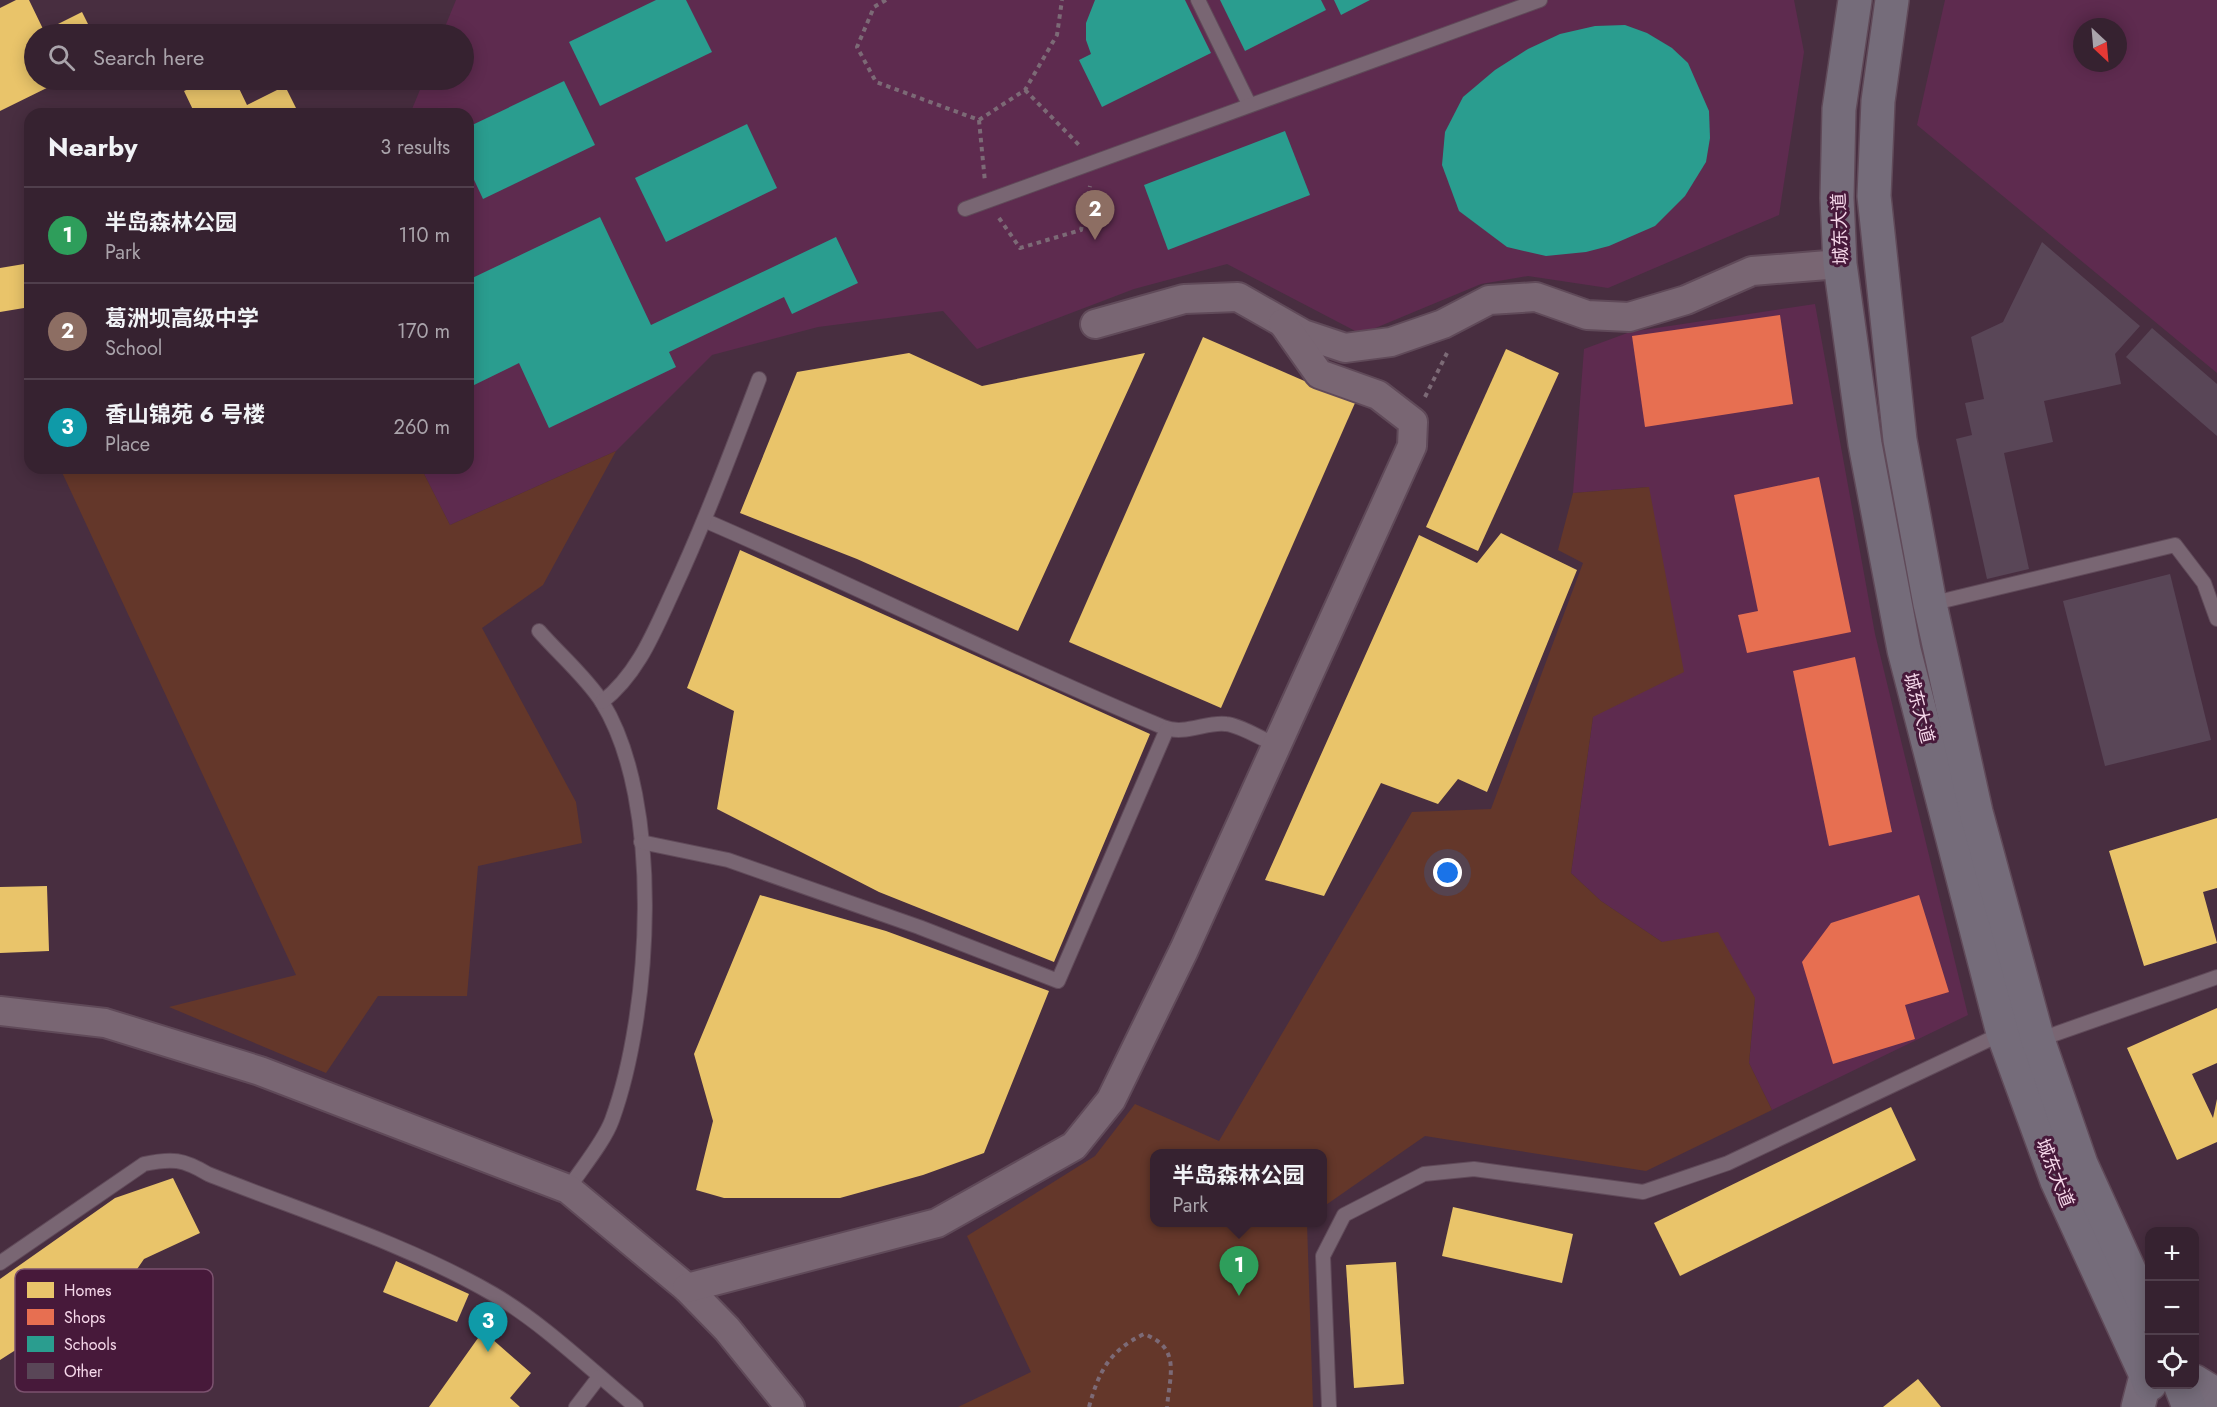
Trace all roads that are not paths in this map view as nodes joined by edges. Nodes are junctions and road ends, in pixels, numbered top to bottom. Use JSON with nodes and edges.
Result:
{"nodes":[{"id":1,"x":1198,"y":0,"type":"edge"},
{"id":2,"x":1540,"y":0,"type":"edge"},
{"id":3,"x":1855,"y":0,"type":"edge"},
{"id":4,"x":1892,"y":0,"type":"edge"},
{"id":5,"x":1249,"y":104,"type":"junction"},
{"id":6,"x":965,"y":209,"type":"dead end"},
{"id":7,"x":1840,"y":264,"type":"junction"},
{"id":8,"x":1283,"y":323,"type":"junction"},
{"id":9,"x":1095,"y":324,"type":"dead end"},
{"id":10,"x":759,"y":378,"type":"dead end"},
{"id":11,"x":706,"y":521,"type":"junction"},
{"id":12,"x":1930,"y":604,"type":"junction"},
{"id":13,"x":2217,"y":619,"type":"edge"},
{"id":14,"x":539,"y":631,"type":"dead end"},
{"id":15,"x":602,"y":702,"type":"junction"},
{"id":16,"x":1167,"y":729,"type":"junction"},
{"id":17,"x":1276,"y":745,"type":"junction"},
{"id":18,"x":641,"y":842,"type":"junction"},
{"id":19,"x":2217,"y":976,"type":"edge"},
{"id":20,"x":0,"y":1011,"type":"edge"},
{"id":21,"x":2003,"y":1033,"type":"junction"},
{"id":22,"x":2038,"y":1040,"type":"junction"},
{"id":23,"x":568,"y":1189,"type":"junction"},
{"id":24,"x":0,"y":1263,"type":"edge"},
{"id":25,"x":687,"y":1288,"type":"junction"},
{"id":26,"x":2145,"y":1305,"type":"edge"},
{"id":27,"x":599,"y":1377,"type":"junction"},
{"id":28,"x":2199,"y":1385,"type":"edge"},
{"id":29,"x":2145,"y":1386,"type":"edge"},
{"id":30,"x":2147,"y":1389,"type":"edge"},
{"id":31,"x":2182,"y":1389,"type":"edge"},
{"id":32,"x":2217,"y":1395,"type":"edge"},
{"id":33,"x":576,"y":1407,"type":"edge"},
{"id":34,"x":636,"y":1407,"type":"edge"},
{"id":35,"x":790,"y":1407,"type":"edge"},
{"id":36,"x":1329,"y":1407,"type":"edge"},
{"id":37,"x":2159,"y":1407,"type":"edge"},
{"id":38,"x":2189,"y":1407,"type":"edge"}],
"edges":[{"from":1,"to":5,"type":"lane"},
{"from":2,"to":5,"type":"lane"},
{"from":3,"to":7,"type":"highway","name":"城东大道"},
{"from":4,"to":12,"type":"highway","name":"城东大道"},
{"from":5,"to":6,"type":"lane"},
{"from":7,"to":8,"type":"street"},
{"from":7,"to":21,"type":"highway","name":"城东大道"},
{"from":8,"to":9,"type":"street"},
{"from":8,"to":17,"type":"street"},
{"from":10,"to":11,"type":"lane"},
{"from":11,"to":15,"type":"lane"},
{"from":11,"to":16,"type":"lane"},
{"from":12,"to":13,"type":"lane"},
{"from":12,"to":22,"type":"highway","name":"城东大道"},
{"from":14,"to":15,"type":"lane"},
{"from":15,"to":18,"type":"lane"},
{"from":16,"to":17,"type":"lane"},
{"from":16,"to":18,"type":"lane"},
{"from":17,"to":25,"type":"street"},
{"from":18,"to":23,"type":"lane"},
{"from":19,"to":22,"type":"lane"},
{"from":20,"to":23,"type":"street"},
{"from":21,"to":29,"type":"highway","name":"城东大道"},
{"from":21,"to":36,"type":"lane"},
{"from":22,"to":26,"type":"highway","name":"城东大道"},
{"from":23,"to":25,"type":"street"},
{"from":24,"to":27,"type":"lane"},
{"from":25,"to":35,"type":"street"},
{"from":27,"to":33,"type":"lane"},
{"from":27,"to":34,"type":"lane"},
{"from":28,"to":32,"type":"main road"},
{"from":30,"to":37,"type":"highway","name":"城东大道"},
{"from":31,"to":38,"type":"highway"}]}
